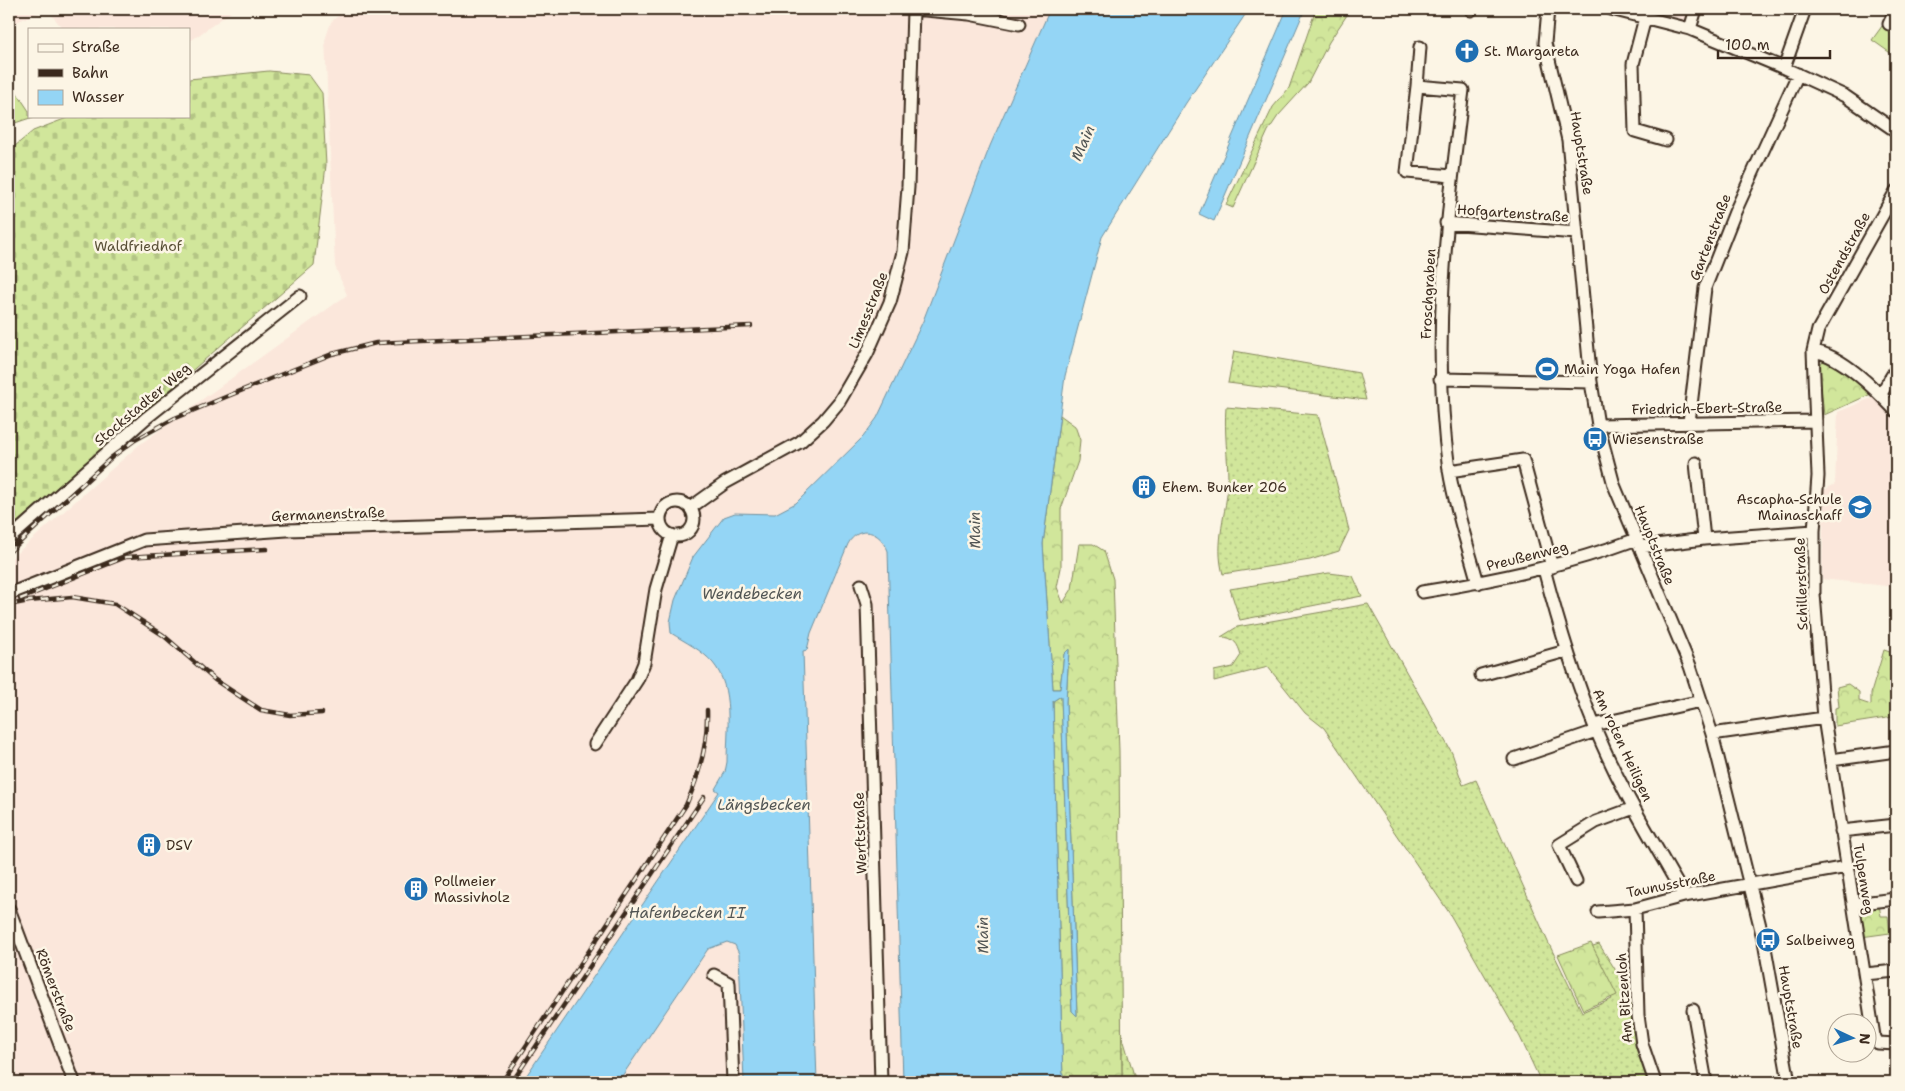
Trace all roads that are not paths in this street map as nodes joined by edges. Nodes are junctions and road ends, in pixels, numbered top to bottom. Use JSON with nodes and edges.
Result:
{"nodes":[{"id":1,"x":913,"y":9,"type":"edge"},
{"id":2,"x":1548,"y":9,"type":"edge"},
{"id":3,"x":1611,"y":9,"type":"edge"},
{"id":4,"x":1696,"y":9,"type":"edge"},
{"id":5,"x":1805,"y":9,"type":"edge"},
{"id":6,"x":1896,"y":9,"type":"edge"},
{"id":7,"x":1645,"y":18,"type":"junction"},
{"id":8,"x":1019,"y":24,"type":"dead end"},
{"id":9,"x":1889,"y":24,"type":"dead end"},
{"id":10,"x":1690,"y":29,"type":"junction"},
{"id":11,"x":1420,"y":48,"type":"dead end"},
{"id":12,"x":1784,"y":68,"type":"junction"},
{"id":13,"x":1798,"y":74,"type":"junction"},
{"id":14,"x":1416,"y":86,"type":"junction"},
{"id":15,"x":1895,"y":127,"type":"edge"},
{"id":16,"x":1666,"y":140,"type":"dead end"},
{"id":17,"x":1452,"y":176,"type":"junction"},
{"id":18,"x":1896,"y":191,"type":"edge"},
{"id":19,"x":1446,"y":223,"type":"junction"},
{"id":20,"x":1577,"y":233,"type":"junction"},
{"id":21,"x":300,"y":296,"type":"dead end"},
{"id":22,"x":1818,"y":330,"type":"joint"},
{"id":23,"x":1812,"y":351,"type":"junction"},
{"id":24,"x":1896,"y":369,"type":"edge"},
{"id":25,"x":1440,"y":379,"type":"junction"},
{"id":26,"x":1591,"y":382,"type":"junction"},
{"id":27,"x":1881,"y":394,"type":"junction"},
{"id":28,"x":1896,"y":411,"type":"edge"},
{"id":29,"x":1816,"y":421,"type":"junction"},
{"id":30,"x":1689,"y":422,"type":"junction"},
{"id":31,"x":1598,"y":425,"type":"junction"},
{"id":32,"x":1696,"y":463,"type":"dead end"},
{"id":33,"x":1449,"y":471,"type":"junction"},
{"id":34,"x":690,"y":508,"type":"junction"},
{"id":35,"x":660,"y":519,"type":"junction"},
{"id":36,"x":1814,"y":532,"type":"junction"},
{"id":37,"x":672,"y":535,"type":"junction"},
{"id":38,"x":9,"y":539,"type":"edge"},
{"id":39,"x":1704,"y":539,"type":"junction"},
{"id":40,"x":1638,"y":543,"type":"junction"},
{"id":41,"x":1548,"y":568,"type":"junction"},
{"id":42,"x":1478,"y":583,"type":"junction"},
{"id":43,"x":861,"y":584,"type":"dead end"},
{"id":44,"x":1422,"y":592,"type":"dead end"},
{"id":45,"x":9,"y":594,"type":"edge"},
{"id":46,"x":1566,"y":651,"type":"junction"},
{"id":47,"x":1481,"y":675,"type":"dead end"},
{"id":48,"x":1701,"y":701,"type":"junction"},
{"id":49,"x":1824,"y":718,"type":"junction"},
{"id":50,"x":1595,"y":728,"type":"junction"},
{"id":51,"x":1712,"y":734,"type":"junction"},
{"id":52,"x":595,"y":744,"type":"dead end"},
{"id":53,"x":1896,"y":751,"type":"edge"},
{"id":54,"x":1514,"y":759,"type":"dead end"},
{"id":55,"x":1831,"y":760,"type":"junction"},
{"id":56,"x":1634,"y":808,"type":"junction"},
{"id":57,"x":1896,"y":825,"type":"edge"},
{"id":58,"x":1842,"y":831,"type":"junction"},
{"id":59,"x":1847,"y":868,"type":"junction"},
{"id":60,"x":1576,"y":881,"type":"dead end"},
{"id":61,"x":1750,"y":884,"type":"junction"},
{"id":62,"x":1684,"y":896,"type":"junction"},
{"id":63,"x":1896,"y":899,"type":"edge"},
{"id":64,"x":1853,"y":904,"type":"junction"},
{"id":65,"x":9,"y":909,"type":"edge"},
{"id":66,"x":1635,"y":909,"type":"junction"},
{"id":67,"x":1598,"y":912,"type":"dead end"},
{"id":68,"x":1896,"y":971,"type":"edge"},
{"id":69,"x":1865,"y":974,"type":"junction"},
{"id":70,"x":714,"y":975,"type":"dead end"},
{"id":71,"x":1693,"y":1010,"type":"dead end"},
{"id":72,"x":1896,"y":1044,"type":"edge"},
{"id":73,"x":74,"y":1082,"type":"edge"},
{"id":74,"x":733,"y":1082,"type":"edge"},
{"id":75,"x":882,"y":1082,"type":"edge"},
{"id":76,"x":1655,"y":1082,"type":"edge"},
{"id":77,"x":1706,"y":1082,"type":"edge"},
{"id":78,"x":1789,"y":1082,"type":"edge"}],
"edges":[{"from":1,"to":8,"type":"street","name":"Limesstraße"},
{"from":1,"to":34,"type":"street","name":"Limesstraße"},
{"from":2,"to":20,"type":"street","name":"Hauptstraße"},
{"from":3,"to":7,"type":"street"},
{"from":4,"to":10,"type":"street"},
{"from":5,"to":12,"type":"street"},
{"from":6,"to":9,"type":"street"},
{"from":7,"to":10,"type":"street"},
{"from":7,"to":16,"type":"street"},
{"from":10,"to":12,"type":"street"},
{"from":11,"to":14,"type":"street"},
{"from":12,"to":13,"type":"street"},
{"from":13,"to":15,"type":"street"},
{"from":13,"to":30,"type":"street","name":"Gartenstraße"},
{"from":14,"to":17,"type":"street"},
{"from":14,"to":17,"type":"street","name":"Froschgraben"},
{"from":17,"to":19,"type":"street","name":"Froschgraben"},
{"from":18,"to":22,"type":"street","name":"Ostendstraße"},
{"from":19,"to":20,"type":"street","name":"Hofgartenstraße"},
{"from":19,"to":25,"type":"street","name":"Froschgraben"},
{"from":20,"to":26,"type":"street","name":"Hauptstraße"},
{"from":21,"to":38,"type":"street","name":"Stockstadter Weg"},
{"from":22,"to":23,"type":"street","name":"Schillerstraße"},
{"from":23,"to":27,"type":"street"},
{"from":23,"to":29,"type":"street","name":"Schillerstraße"},
{"from":24,"to":27,"type":"street"},
{"from":25,"to":26,"type":"street"},
{"from":25,"to":33,"type":"street","name":"Froschgraben"},
{"from":26,"to":31,"type":"street","name":"Hauptstraße"},
{"from":27,"to":28,"type":"street"},
{"from":29,"to":30,"type":"street","name":"Friedrich-Ebert-Straße"},
{"from":29,"to":36,"type":"street","name":"Schillerstraße"},
{"from":30,"to":31,"type":"street","name":"Friedrich-Ebert-Straße"},
{"from":31,"to":40,"type":"street","name":"Hauptstraße"},
{"from":32,"to":39,"type":"street"},
{"from":33,"to":41,"type":"street","name":"Am roten Heiligen"},
{"from":33,"to":42,"type":"street","name":"Froschgraben"},
{"from":34,"to":35,"type":"street"},
{"from":34,"to":37,"type":"street"},
{"from":35,"to":37,"type":"street"},
{"from":35,"to":45,"type":"street","name":"Germanenstraße"},
{"from":36,"to":39,"type":"street","name":"Preußenweg"},
{"from":36,"to":49,"type":"street","name":"Schillerstraße"},
{"from":37,"to":52,"type":"street"},
{"from":39,"to":40,"type":"street","name":"Preußenweg"},
{"from":40,"to":41,"type":"street","name":"Preußenweg"},
{"from":40,"to":48,"type":"street","name":"Hauptstraße"},
{"from":41,"to":42,"type":"street","name":"Preußenweg"},
{"from":41,"to":46,"type":"street","name":"Am roten Heiligen"},
{"from":42,"to":44,"type":"street","name":"Preußenweg"},
{"from":43,"to":75,"type":"street","name":"Werftstraße"},
{"from":46,"to":47,"type":"street"},
{"from":46,"to":50,"type":"street","name":"Am roten Heiligen"},
{"from":48,"to":50,"type":"street"},
{"from":48,"to":51,"type":"street","name":"Hauptstraße"},
{"from":49,"to":51,"type":"street"},
{"from":49,"to":55,"type":"street","name":"Tulpenweg"},
{"from":50,"to":54,"type":"street"},
{"from":50,"to":56,"type":"street","name":"Am roten Heiligen"},
{"from":51,"to":61,"type":"street","name":"Hauptstraße"},
{"from":53,"to":55,"type":"street"},
{"from":55,"to":58,"type":"street","name":"Tulpenweg"},
{"from":56,"to":60,"type":"street"},
{"from":56,"to":62,"type":"street","name":"Am roten Heiligen"},
{"from":57,"to":58,"type":"street"},
{"from":58,"to":59,"type":"street","name":"Tulpenweg"},
{"from":59,"to":61,"type":"street"},
{"from":59,"to":64,"type":"street","name":"Tulpenweg"},
{"from":61,"to":62,"type":"street","name":"Taunusstraße"},
{"from":61,"to":78,"type":"street","name":"Hauptstraße"},
{"from":62,"to":66,"type":"street","name":"Taunusstraße"},
{"from":63,"to":64,"type":"street"},
{"from":64,"to":69,"type":"street","name":"Tulpenweg"},
{"from":65,"to":73,"type":"street","name":"Römerstraße"},
{"from":66,"to":67,"type":"street","name":"Taunusstraße"},
{"from":66,"to":76,"type":"street","name":"Am Bitzenloh"},
{"from":68,"to":69,"type":"street"},
{"from":69,"to":72,"type":"street","name":"Tulpenweg"},
{"from":70,"to":74,"type":"street"},
{"from":71,"to":77,"type":"street"}]}
